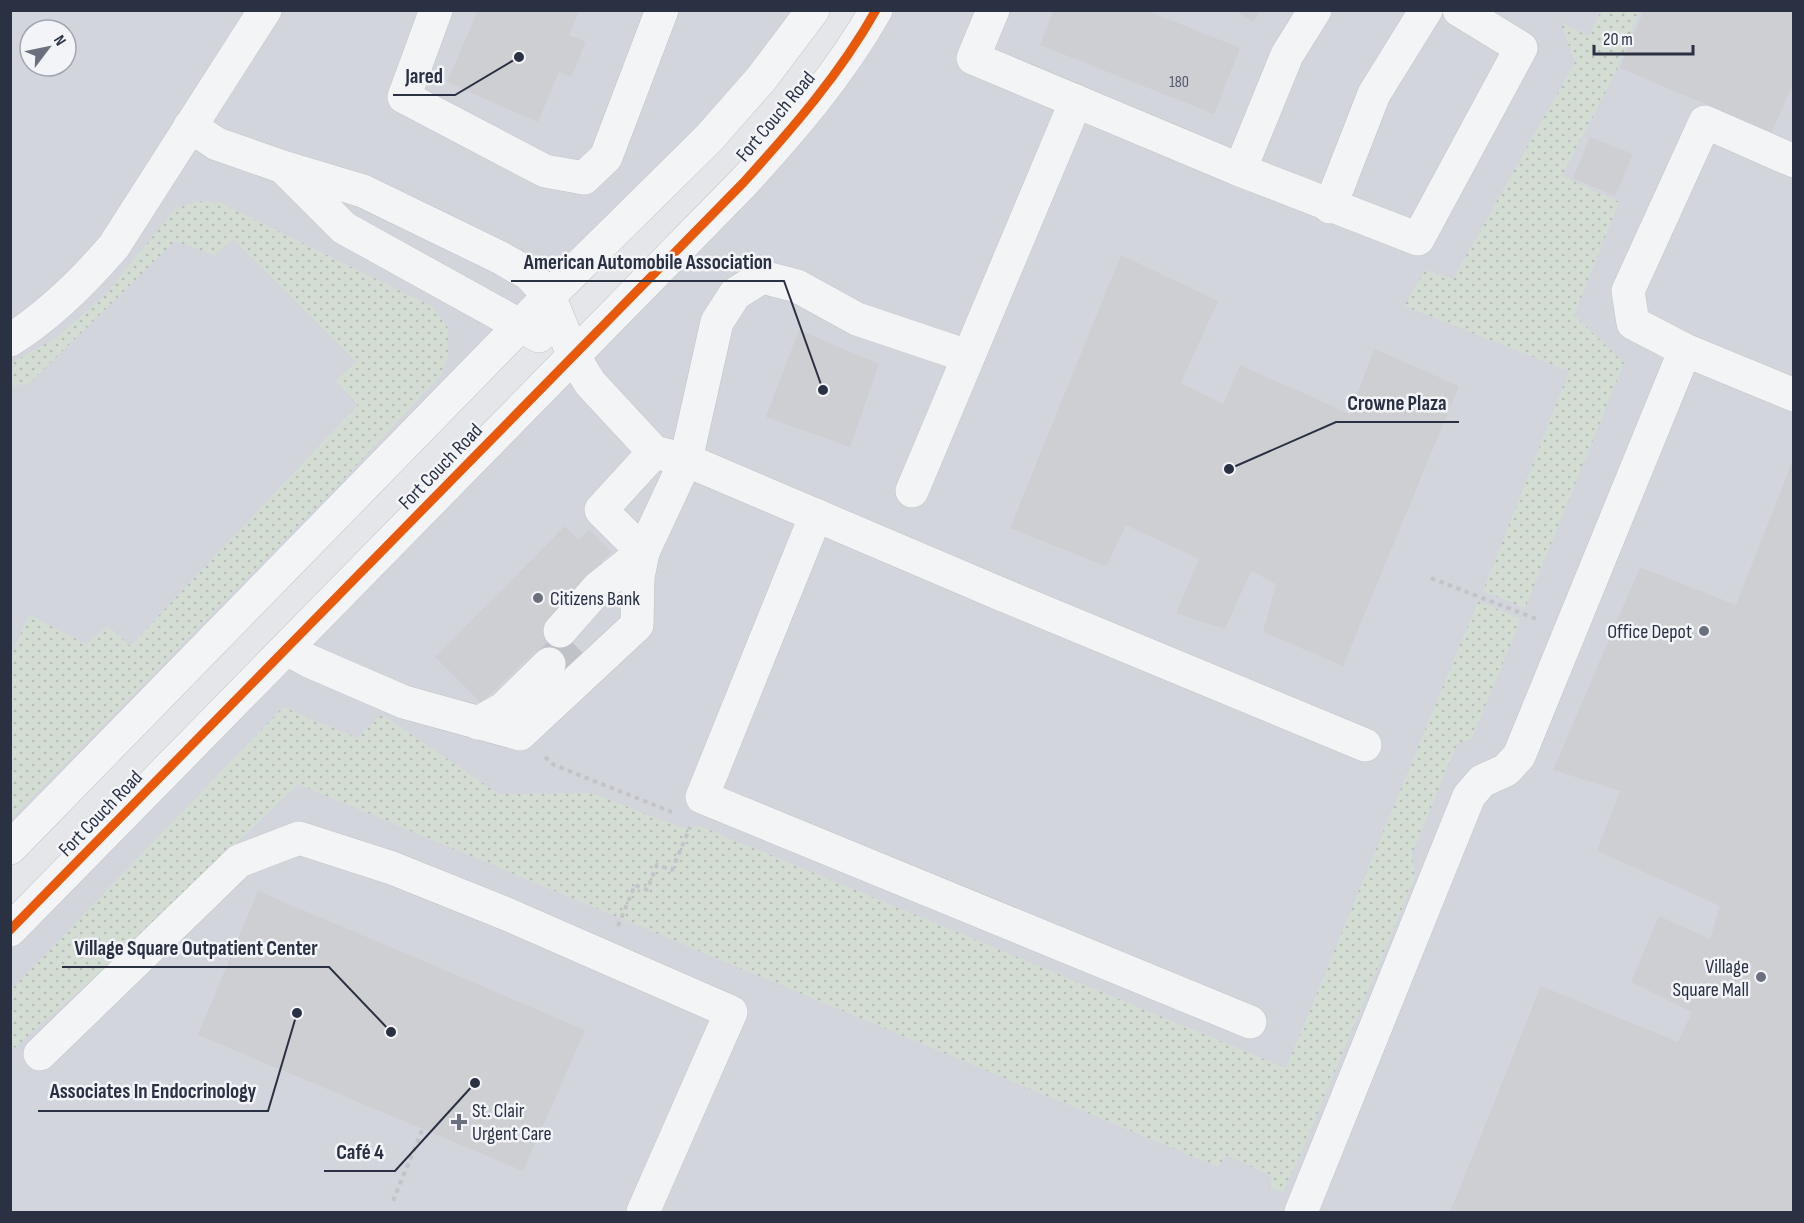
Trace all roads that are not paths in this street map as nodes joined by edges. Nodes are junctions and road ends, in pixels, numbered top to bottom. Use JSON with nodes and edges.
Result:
{"nodes":[{"id":1,"x":265,"y":10,"type":"edge"},
{"id":2,"x":436,"y":10,"type":"edge"},
{"id":3,"x":662,"y":10,"type":"edge"},
{"id":4,"x":813,"y":10,"type":"edge"},
{"id":5,"x":876,"y":10,"type":"edge"},
{"id":6,"x":993,"y":10,"type":"edge"},
{"id":7,"x":1315,"y":10,"type":"edge"},
{"id":8,"x":1426,"y":10,"type":"edge"},
{"id":9,"x":1459,"y":10,"type":"edge"},
{"id":10,"x":1076,"y":100,"type":"junction"},
{"id":11,"x":190,"y":126,"type":"junction"},
{"id":12,"x":1794,"y":161,"type":"edge"},
{"id":13,"x":283,"y":167,"type":"junction"},
{"id":14,"x":1240,"y":170,"type":"junction"},
{"id":15,"x":1330,"y":207,"type":"junction"},
{"id":16,"x":549,"y":296,"type":"junction"},
{"id":17,"x":522,"y":326,"type":"junction"},
{"id":18,"x":10,"y":340,"type":"edge"},
{"id":19,"x":1684,"y":350,"type":"junction"},
{"id":20,"x":967,"y":356,"type":"junction"},
{"id":21,"x":574,"y":357,"type":"junction"},
{"id":22,"x":1794,"y":395,"type":"edge"},
{"id":23,"x":654,"y":452,"type":"junction"},
{"id":24,"x":686,"y":460,"type":"junction"},
{"id":25,"x":912,"y":491,"type":"dead end"},
{"id":26,"x":816,"y":515,"type":"junction"},
{"id":27,"x":641,"y":565,"type":"junction"},
{"id":28,"x":286,"y":649,"type":"junction"},
{"id":29,"x":478,"y":723,"type":"junction"},
{"id":30,"x":1365,"y":745,"type":"dead end"},
{"id":31,"x":10,"y":848,"type":"edge"},
{"id":32,"x":10,"y":930,"type":"edge"},
{"id":33,"x":1250,"y":1022,"type":"dead end"},
{"id":34,"x":40,"y":1054,"type":"dead end"},
{"id":35,"x":643,"y":1212,"type":"edge"},
{"id":36,"x":1301,"y":1212,"type":"edge"}],
"edges":[{"from":1,"to":11,"type":"street"},
{"from":2,"to":3,"type":"street"},
{"from":4,"to":16,"type":"street","name":"Fort Couch Road"},
{"from":5,"to":21,"type":"street","name":"Fort Couch Road"},
{"from":6,"to":10,"type":"street"},
{"from":7,"to":14,"type":"street"},
{"from":8,"to":15,"type":"street"},
{"from":9,"to":15,"type":"street"},
{"from":10,"to":14,"type":"street"},
{"from":10,"to":20,"type":"street"},
{"from":11,"to":13,"type":"street"},
{"from":11,"to":18,"type":"street"},
{"from":12,"to":19,"type":"street"},
{"from":13,"to":16,"type":"street"},
{"from":13,"to":17,"type":"street"},
{"from":14,"to":15,"type":"street"},
{"from":16,"to":17,"type":"street","name":"Fort Couch Road"},
{"from":16,"to":21,"type":"street"},
{"from":17,"to":21,"type":"street"},
{"from":17,"to":31,"type":"street","name":"Fort Couch Road"},
{"from":19,"to":22,"type":"street"},
{"from":19,"to":36,"type":"street"},
{"from":20,"to":24,"type":"street"},
{"from":20,"to":25,"type":"street"},
{"from":21,"to":23,"type":"street"},
{"from":21,"to":28,"type":"street","name":"Fort Couch Road"},
{"from":23,"to":24,"type":"street"},
{"from":23,"to":27,"type":"street"},
{"from":24,"to":26,"type":"street"},
{"from":24,"to":27,"type":"street"},
{"from":26,"to":30,"type":"street"},
{"from":26,"to":33,"type":"street"},
{"from":27,"to":29,"type":"street"},
{"from":27,"to":29,"type":"street"},
{"from":28,"to":29,"type":"street"},
{"from":28,"to":32,"type":"street","name":"Fort Couch Road"},
{"from":34,"to":35,"type":"street"}]}
